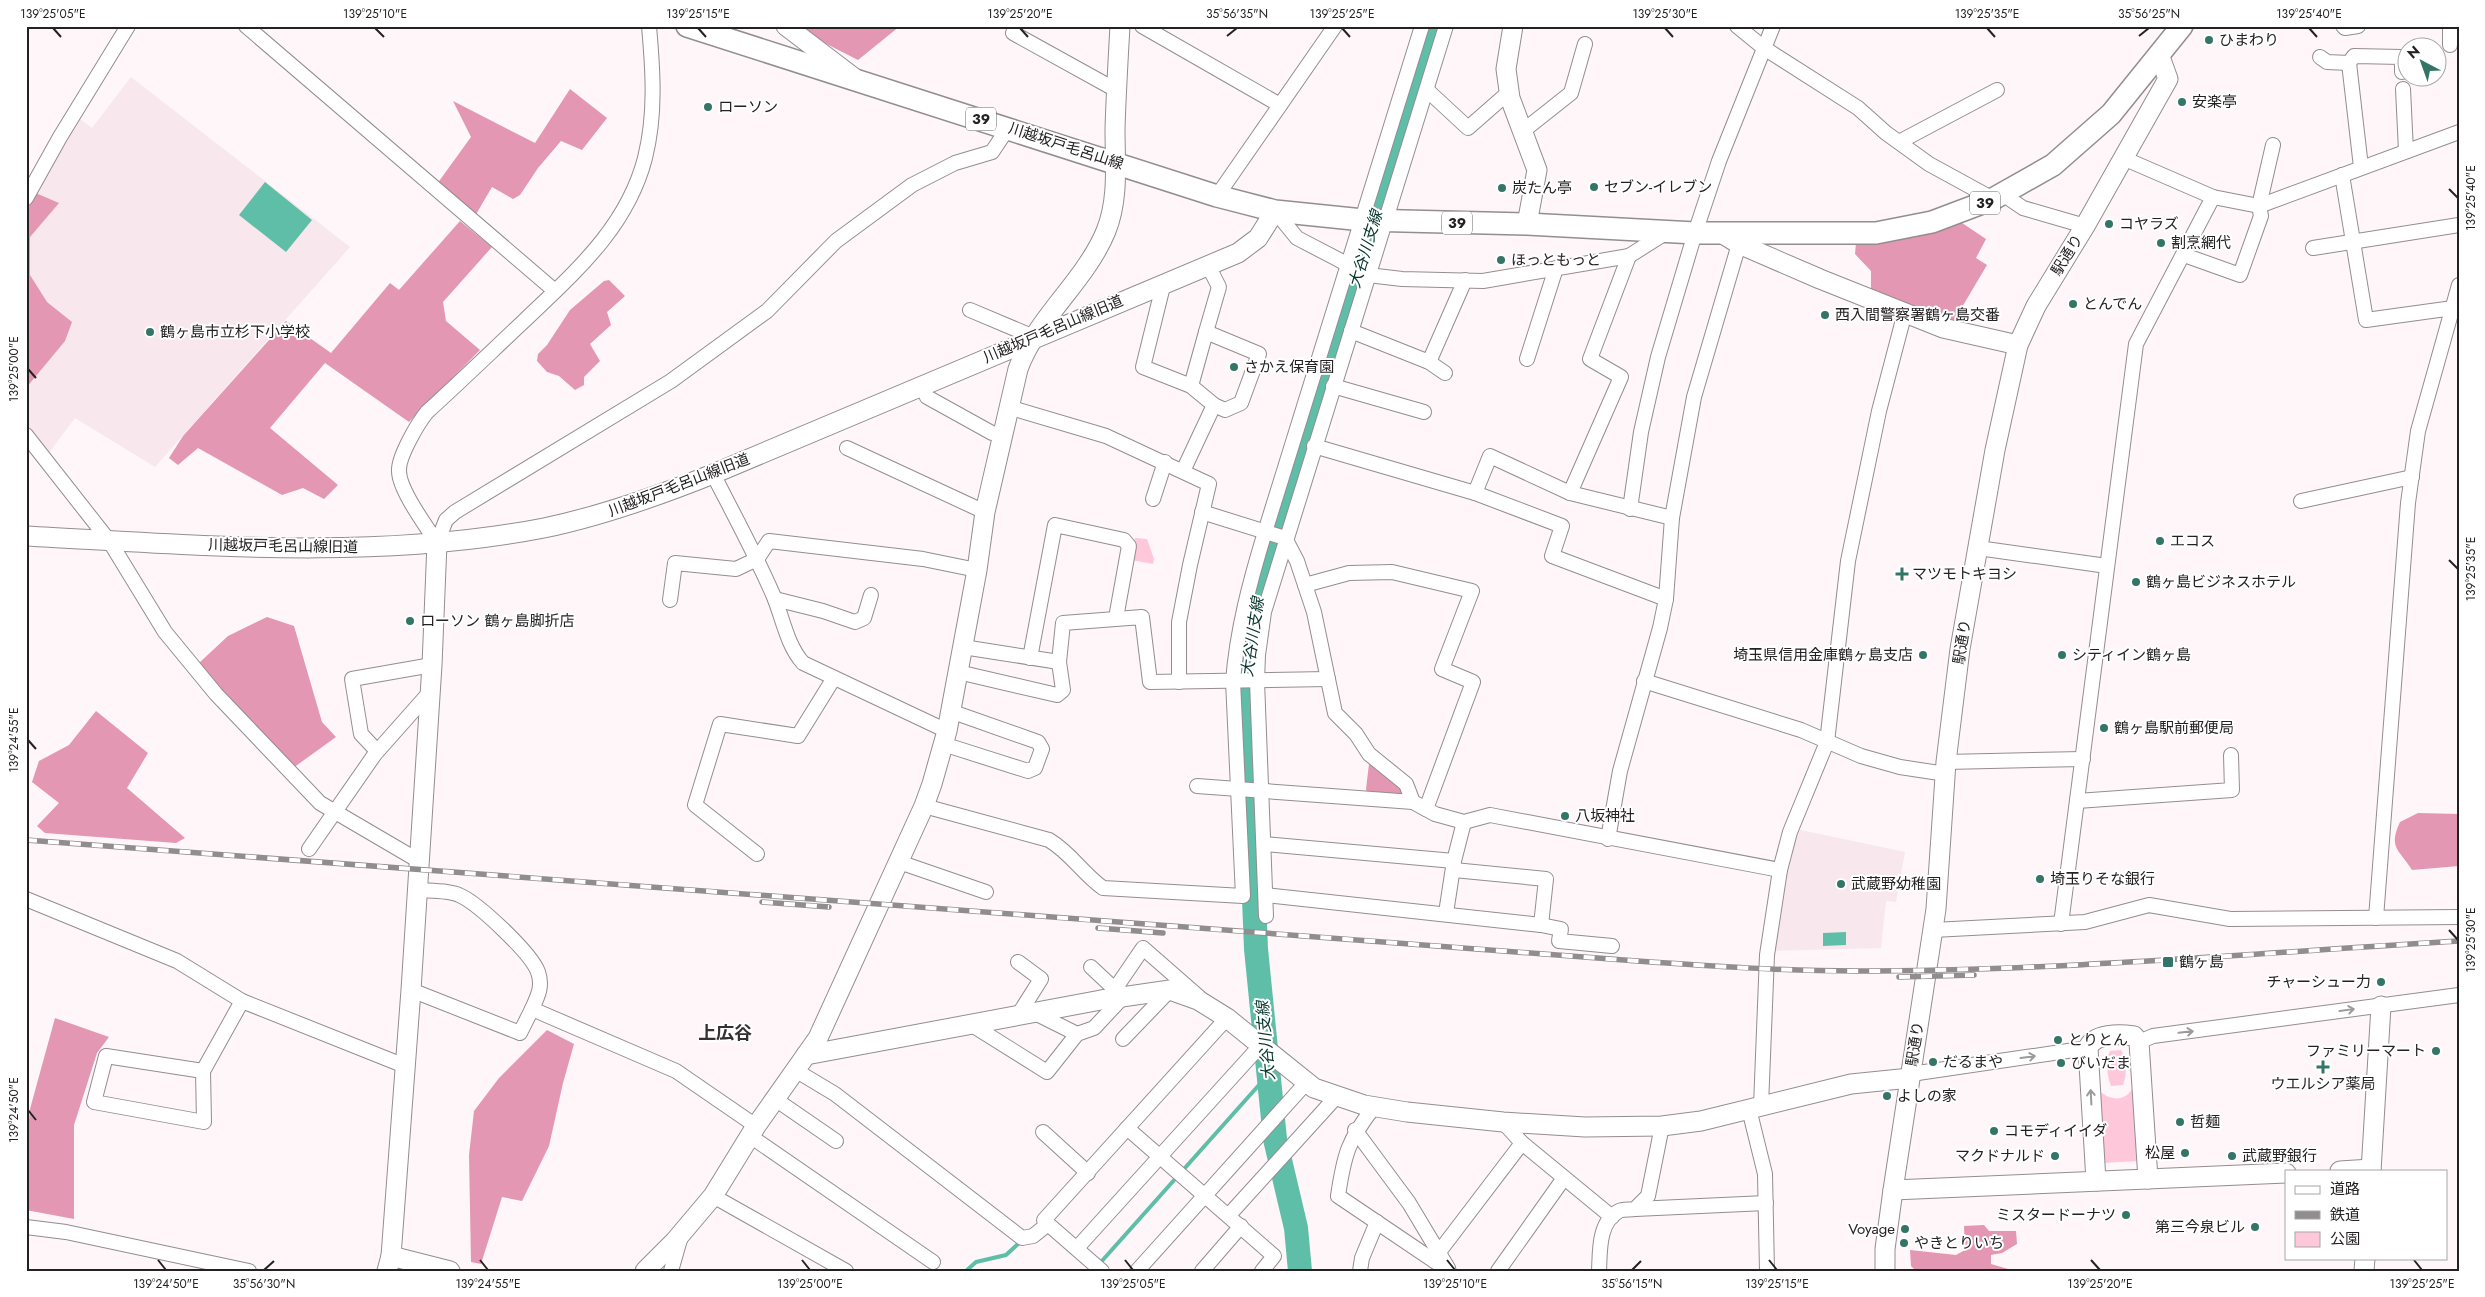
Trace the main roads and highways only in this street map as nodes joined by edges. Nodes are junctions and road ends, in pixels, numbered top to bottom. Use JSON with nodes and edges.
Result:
{"nodes":[{"id":1,"x":687,"y":26,"type":"edge"},
{"id":2,"x":2182,"y":26,"type":"edge"}],
"edges":[{"from":1,"to":2,"type":"main road","name":"川越坂戸毛呂山線","number":"39"}]}
